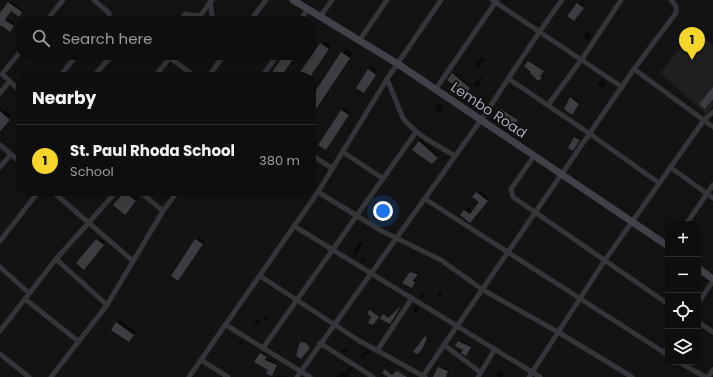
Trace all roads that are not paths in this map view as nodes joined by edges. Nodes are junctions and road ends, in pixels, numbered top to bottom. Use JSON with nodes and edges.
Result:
{"nodes":[{"id":1,"x":63,"y":0,"type":"edge"},
{"id":2,"x":94,"y":0,"type":"edge"},
{"id":3,"x":266,"y":0,"type":"edge"},
{"id":4,"x":293,"y":0,"type":"edge"},
{"id":5,"x":332,"y":0,"type":"edge"},
{"id":6,"x":387,"y":0,"type":"edge"},
{"id":7,"x":440,"y":0,"type":"edge"},
{"id":8,"x":562,"y":0,"type":"edge"},
{"id":9,"x":621,"y":0,"type":"edge"},
{"id":10,"x":671,"y":0,"type":"edge"},
{"id":11,"x":211,"y":1,"type":"edge"},
{"id":12,"x":495,"y":1,"type":"edge"},
{"id":13,"x":307,"y":10,"type":"junction"},
{"id":14,"x":50,"y":16,"type":"edge"},
{"id":15,"x":109,"y":16,"type":"edge"},
{"id":16,"x":184,"y":16,"type":"edge"},
{"id":17,"x":200,"y":16,"type":"edge"},
{"id":18,"x":200,"y":16,"type":"edge"},
{"id":19,"x":212,"y":16,"type":"edge"},
{"id":20,"x":254,"y":16,"type":"edge"},
{"id":21,"x":303,"y":16,"type":"edge"},
{"id":22,"x":320,"y":17,"type":"junction"},
{"id":23,"x":539,"y":31,"type":"junction"},
{"id":24,"x":359,"y":41,"type":"junction"},
{"id":25,"x":16,"y":57,"type":"edge"},
{"id":26,"x":73,"y":60,"type":"edge"},
{"id":27,"x":108,"y":60,"type":"edge"},
{"id":28,"x":167,"y":60,"type":"edge"},
{"id":29,"x":175,"y":60,"type":"edge"},
{"id":30,"x":220,"y":60,"type":"edge"},
{"id":31,"x":274,"y":60,"type":"edge"},
{"id":32,"x":582,"y":60,"type":"junction"},
{"id":33,"x":398,"y":64,"type":"junction"},
{"id":34,"x":634,"y":69,"type":"junction"},
{"id":35,"x":63,"y":72,"type":"edge"},
{"id":36,"x":97,"y":72,"type":"edge"},
{"id":37,"x":158,"y":72,"type":"edge"},
{"id":38,"x":190,"y":72,"type":"edge"},
{"id":39,"x":212,"y":72,"type":"edge"},
{"id":40,"x":265,"y":72,"type":"edge"},
{"id":41,"x":1,"y":74,"type":"edge"},
{"id":42,"x":387,"y":79,"type":"junction"},
{"id":43,"x":509,"y":79,"type":"junction"},
{"id":44,"x":10,"y":81,"type":"junction"},
{"id":45,"x":16,"y":87,"type":"edge"},
{"id":46,"x":622,"y":87,"type":"junction"},
{"id":47,"x":435,"y":90,"type":"junction"},
{"id":48,"x":0,"y":93,"type":"edge"},
{"id":49,"x":548,"y":106,"type":"junction"},
{"id":50,"x":713,"y":112,"type":"edge"},
{"id":51,"x":481,"y":120,"type":"junction"},
{"id":52,"x":704,"y":120,"type":"junction"},
{"id":53,"x":713,"y":127,"type":"edge"},
{"id":54,"x":416,"y":132,"type":"junction"},
{"id":55,"x":590,"y":134,"type":"junction"},
{"id":56,"x":0,"y":145,"type":"edge"},
{"id":57,"x":344,"y":152,"type":"junction"},
{"id":58,"x":11,"y":154,"type":"junction"},
{"id":59,"x":455,"y":156,"type":"junction"},
{"id":60,"x":534,"y":156,"type":"junction"},
{"id":61,"x":316,"y":157,"type":"edge"},
{"id":62,"x":16,"y":158,"type":"edge"},
{"id":63,"x":0,"y":167,"type":"edge"},
{"id":64,"x":670,"y":167,"type":"junction"},
{"id":65,"x":332,"y":168,"type":"junction"},
{"id":66,"x":563,"y":174,"type":"junction"},
{"id":67,"x":382,"y":178,"type":"junction"},
{"id":68,"x":658,"y":183,"type":"junction"},
{"id":69,"x":713,"y":185,"type":"edge"},
{"id":70,"x":318,"y":192,"type":"junction"},
{"id":71,"x":707,"y":194,"type":"junction"},
{"id":72,"x":316,"y":195,"type":"edge"},
{"id":73,"x":35,"y":196,"type":"edge"},
{"id":74,"x":58,"y":196,"type":"edge"},
{"id":75,"x":112,"y":196,"type":"edge"},
{"id":76,"x":145,"y":196,"type":"edge"},
{"id":77,"x":174,"y":196,"type":"edge"},
{"id":78,"x":315,"y":196,"type":"edge"},
{"id":79,"x":713,"y":198,"type":"edge"},
{"id":80,"x":425,"y":199,"type":"junction"},
{"id":81,"x":164,"y":211,"type":"junction"},
{"id":82,"x":536,"y":214,"type":"junction"},
{"id":83,"x":358,"y":216,"type":"junction"},
{"id":84,"x":688,"y":221,"type":"edge"},
{"id":85,"x":88,"y":222,"type":"junction"},
{"id":86,"x":632,"y":222,"type":"junction"},
{"id":87,"x":294,"y":226,"type":"junction"},
{"id":88,"x":396,"y":237,"type":"junction"},
{"id":89,"x":0,"y":241,"type":"edge"},
{"id":90,"x":665,"y":244,"type":"edge"},
{"id":91,"x":333,"y":250,"type":"junction"},
{"id":92,"x":508,"y":254,"type":"junction"},
{"id":93,"x":56,"y":259,"type":"junction"},
{"id":94,"x":604,"y":260,"type":"junction"},
{"id":95,"x":133,"y":262,"type":"junction"},
{"id":96,"x":0,"y":266,"type":"edge"},
{"id":97,"x":701,"y":270,"type":"edge"},
{"id":98,"x":370,"y":274,"type":"junction"},
{"id":99,"x":260,"y":276,"type":"junction"},
{"id":100,"x":713,"y":280,"type":"edge"},
{"id":101,"x":483,"y":290,"type":"junction"},
{"id":102,"x":29,"y":292,"type":"junction"},
{"id":103,"x":412,"y":298,"type":"junction"},
{"id":104,"x":701,"y":298,"type":"edge"},
{"id":105,"x":25,"y":299,"type":"junction"},
{"id":106,"x":580,"y":300,"type":"junction"},
{"id":107,"x":297,"y":301,"type":"junction"},
{"id":108,"x":665,"y":302,"type":"edge"},
{"id":109,"x":107,"y":304,"type":"junction"},
{"id":110,"x":334,"y":324,"type":"junction"},
{"id":111,"x":701,"y":324,"type":"edge"},
{"id":112,"x":226,"y":325,"type":"junction"},
{"id":113,"x":458,"y":325,"type":"junction"},
{"id":114,"x":0,"y":331,"type":"edge"},
{"id":115,"x":558,"y":332,"type":"junction"},
{"id":116,"x":713,"y":332,"type":"edge"},
{"id":117,"x":78,"y":341,"type":"junction"},
{"id":118,"x":320,"y":343,"type":"junction"},
{"id":119,"x":444,"y":345,"type":"junction"},
{"id":120,"x":263,"y":348,"type":"junction"},
{"id":121,"x":495,"y":349,"type":"junction"},
{"id":122,"x":377,"y":351,"type":"junction"},
{"id":123,"x":665,"y":353,"type":"edge"},
{"id":124,"x":0,"y":354,"type":"edge"},
{"id":125,"x":201,"y":360,"type":"junction"},
{"id":126,"x":684,"y":365,"type":"edge"},
{"id":127,"x":713,"y":370,"type":"edge"},
{"id":128,"x":302,"y":371,"type":"junction"},
{"id":129,"x":479,"y":375,"type":"edge"},
{"id":130,"x":531,"y":375,"type":"edge"},
{"id":131,"x":624,"y":375,"type":"edge"},
{"id":132,"x":424,"y":376,"type":"edge"},
{"id":133,"x":29,"y":377,"type":"edge"},
{"id":134,"x":51,"y":377,"type":"edge"},
{"id":135,"x":189,"y":377,"type":"edge"},
{"id":136,"x":228,"y":377,"type":"edge"},
{"id":137,"x":297,"y":377,"type":"edge"},
{"id":138,"x":310,"y":377,"type":"edge"},
{"id":139,"x":373,"y":377,"type":"edge"},
{"id":140,"x":540,"y":377,"type":"edge"},
{"id":141,"x":632,"y":377,"type":"edge"},
{"id":142,"x":705,"y":377,"type":"edge"},
{"id":143,"x":708,"y":377,"type":"edge"}],
"edges":[{"from":1,"to":14,"type":"street"},
{"from":2,"to":15,"type":"street"},
{"from":3,"to":20,"type":"street"},
{"from":4,"to":13,"type":"street","name":"Lembo Road"},
{"from":5,"to":22,"type":"street"},
{"from":6,"to":24,"type":"street"},
{"from":7,"to":33,"type":"street"},
{"from":8,"to":23,"type":"street"},
{"from":9,"to":32,"type":"street"},
{"from":10,"to":34,"type":"street"},
{"from":11,"to":18,"type":"street"},
{"from":11,"to":19,"type":"street"},
{"from":12,"to":23,"type":"street"},
{"from":12,"to":47,"type":"street"},
{"from":13,"to":21,"type":"street"},
{"from":13,"to":22,"type":"street","name":"Lembo Road"},
{"from":16,"to":17,"type":"street"},
{"from":22,"to":24,"type":"street","name":"Lembo Road"},
{"from":23,"to":32,"type":"street"},
{"from":23,"to":43,"type":"street"},
{"from":24,"to":33,"type":"street","name":"Lembo Road"},
{"from":25,"to":41,"type":"street"},
{"from":26,"to":35,"type":"street"},
{"from":27,"to":36,"type":"street"},
{"from":28,"to":37,"type":"street"},
{"from":29,"to":38,"type":"street"},
{"from":30,"to":39,"type":"street"},
{"from":31,"to":40,"type":"street"},
{"from":32,"to":46,"type":"street"},
{"from":32,"to":49,"type":"street"},
{"from":33,"to":42,"type":"street"},
{"from":33,"to":47,"type":"street","name":"Lembo Road"},
{"from":34,"to":46,"type":"street"},
{"from":34,"to":52,"type":"street"},
{"from":41,"to":44,"type":"street"},
{"from":42,"to":54,"type":"street"},
{"from":42,"to":57,"type":"street"},
{"from":43,"to":49,"type":"street"},
{"from":43,"to":51,"type":"street"},
{"from":44,"to":45,"type":"street"},
{"from":44,"to":48,"type":"street"},
{"from":46,"to":55,"type":"street"},
{"from":47,"to":51,"type":"street","name":"Lembo Road"},
{"from":49,"to":55,"type":"street"},
{"from":50,"to":52,"type":"street"},
{"from":51,"to":59,"type":"street"},
{"from":51,"to":60,"type":"street","name":"Lembo Road"},
{"from":52,"to":53,"type":"street"},
{"from":52,"to":64,"type":"street"},
{"from":54,"to":59,"type":"street"},
{"from":54,"to":67,"type":"street"},
{"from":55,"to":66,"type":"street"},
{"from":55,"to":68,"type":"street"},
{"from":56,"to":58,"type":"street"},
{"from":57,"to":65,"type":"street"},
{"from":57,"to":67,"type":"street"},
{"from":58,"to":62,"type":"street"},
{"from":58,"to":63,"type":"street"},
{"from":59,"to":80,"type":"street"},
{"from":60,"to":66,"type":"street","name":"Lembo Road"},
{"from":60,"to":82,"type":"street"},
{"from":61,"to":65,"type":"street"},
{"from":64,"to":68,"type":"street"},
{"from":64,"to":71,"type":"street"},
{"from":65,"to":70,"type":"street"},
{"from":66,"to":82,"type":"street"},
{"from":66,"to":86,"type":"street","name":"Lembo Road"},
{"from":67,"to":83,"type":"street"},
{"from":68,"to":86,"type":"street"},
{"from":69,"to":71,"type":"street"},
{"from":70,"to":72,"type":"street"},
{"from":70,"to":83,"type":"street"},
{"from":71,"to":79,"type":"street"},
{"from":71,"to":84,"type":"street"},
{"from":73,"to":89,"type":"street"},
{"from":74,"to":85,"type":"street"},
{"from":75,"to":85,"type":"street"},
{"from":76,"to":81,"type":"street"},
{"from":77,"to":81,"type":"street"},
{"from":78,"to":87,"type":"street"},
{"from":80,"to":88,"type":"street"},
{"from":80,"to":92,"type":"street"},
{"from":81,"to":95,"type":"street"},
{"from":82,"to":92,"type":"street"},
{"from":82,"to":94,"type":"street"},
{"from":83,"to":88,"type":"street"},
{"from":83,"to":91,"type":"street"},
{"from":85,"to":93,"type":"street"},
{"from":85,"to":95,"type":"street"},
{"from":86,"to":90,"type":"street","name":"Lembo Road"},
{"from":86,"to":94,"type":"street"},
{"from":87,"to":91,"type":"street"},
{"from":87,"to":99,"type":"street"},
{"from":88,"to":98,"type":"street"},
{"from":88,"to":101,"type":"street"},
{"from":91,"to":98,"type":"street"},
{"from":91,"to":107,"type":"street"},
{"from":92,"to":101,"type":"street"},
{"from":92,"to":106,"type":"street"},
{"from":93,"to":102,"type":"street"},
{"from":93,"to":109,"type":"street"},
{"from":94,"to":106,"type":"street"},
{"from":94,"to":108,"type":"street"},
{"from":95,"to":109,"type":"street"},
{"from":96,"to":102,"type":"street"},
{"from":97,"to":100,"type":"street"},
{"from":98,"to":103,"type":"street"},
{"from":98,"to":110,"type":"street"},
{"from":99,"to":107,"type":"street"},
{"from":99,"to":112,"type":"street"},
{"from":100,"to":104,"type":"street"},
{"from":101,"to":113,"type":"street"},
{"from":101,"to":115,"type":"street"},
{"from":102,"to":105,"type":"street"},
{"from":103,"to":113,"type":"street"},
{"from":103,"to":122,"type":"street"},
{"from":105,"to":114,"type":"street"},
{"from":105,"to":117,"type":"street"},
{"from":106,"to":115,"type":"street"},
{"from":106,"to":123,"type":"street"},
{"from":107,"to":110,"type":"street"},
{"from":107,"to":120,"type":"street"},
{"from":109,"to":117,"type":"street"},
{"from":110,"to":118,"type":"street"},
{"from":110,"to":122,"type":"street"},
{"from":111,"to":116,"type":"street"},
{"from":112,"to":120,"type":"street"},
{"from":112,"to":125,"type":"street"},
{"from":113,"to":119,"type":"street"},
{"from":113,"to":121,"type":"street"},
{"from":115,"to":130,"type":"street"},
{"from":115,"to":131,"type":"street"},
{"from":117,"to":134,"type":"street"},
{"from":118,"to":128,"type":"street"},
{"from":118,"to":139,"type":"street"},
{"from":119,"to":129,"type":"street"},
{"from":119,"to":132,"type":"street"},
{"from":120,"to":128,"type":"street"},
{"from":121,"to":129,"type":"street"},
{"from":121,"to":130,"type":"street"},
{"from":122,"to":132,"type":"street"},
{"from":124,"to":133,"type":"street"},
{"from":125,"to":135,"type":"street"},
{"from":125,"to":136,"type":"street"},
{"from":126,"to":142,"type":"street"},
{"from":127,"to":143,"type":"street"},
{"from":128,"to":137,"type":"street"},
{"from":128,"to":138,"type":"street"},
{"from":130,"to":140,"type":"street"},
{"from":131,"to":141,"type":"street"}]}
